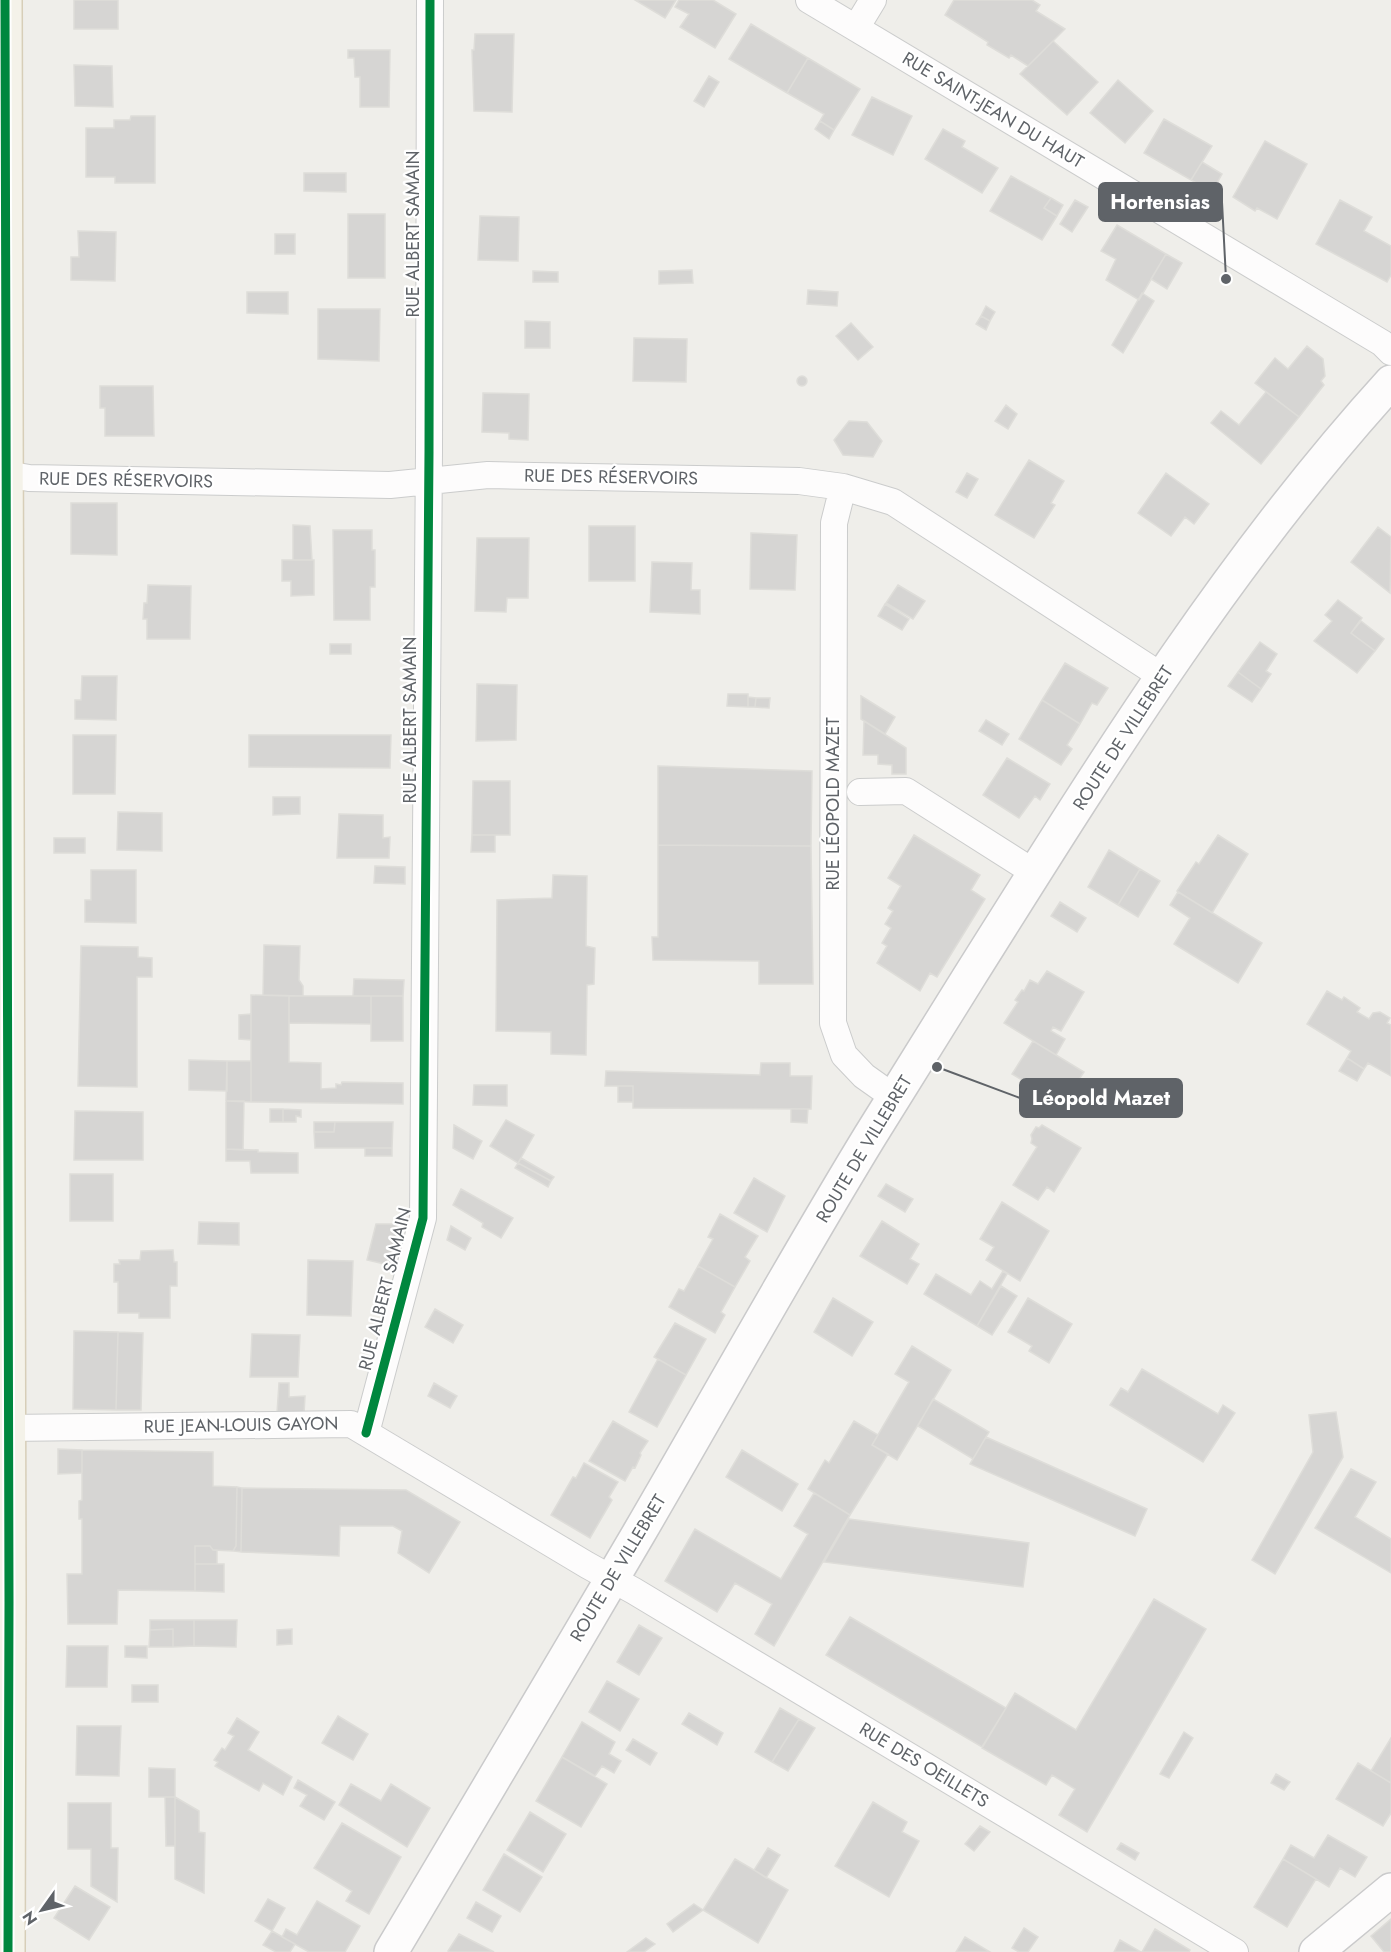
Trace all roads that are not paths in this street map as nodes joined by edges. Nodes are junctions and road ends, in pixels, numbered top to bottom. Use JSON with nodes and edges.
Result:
{"nodes":[{"id":1,"x":5,"y":0,"type":"edge"},
{"id":2,"x":430,"y":0,"type":"edge"},
{"id":3,"x":809,"y":0,"type":"edge"},
{"id":4,"x":873,"y":0,"type":"edge"},
{"id":5,"x":856,"y":28,"type":"junction"},
{"id":6,"x":1391,"y":352,"type":"edge"},
{"id":7,"x":1391,"y":382,"type":"edge"},
{"id":8,"x":6,"y":474,"type":"junction"},
{"id":9,"x":429,"y":481,"type":"junction"},
{"id":10,"x":843,"y":487,"type":"junction"},
{"id":11,"x":1163,"y":677,"type":"junction"},
{"id":12,"x":860,"y":792,"type":"dead end"},
{"id":13,"x":1035,"y":873,"type":"junction"},
{"id":14,"x":4,"y":1059,"type":"edge"},
{"id":15,"x":895,"y":1098,"type":"junction"},
{"id":16,"x":8,"y":1428,"type":"junction"},
{"id":17,"x":366,"y":1433,"type":"junction"},
{"id":18,"x":612,"y":1578,"type":"junction"},
{"id":19,"x":1391,"y":1890,"type":"edge"},
{"id":20,"x":8,"y":1952,"type":"edge"},
{"id":21,"x":391,"y":1952,"type":"edge"},
{"id":22,"x":1235,"y":1952,"type":"edge"},
{"id":23,"x":1316,"y":1952,"type":"edge"}],
"edges":[{"from":1,"to":8,"type":"main road"},
{"from":2,"to":9,"type":"street","name":"RUE ALBERT SAMAIN"},
{"from":3,"to":5,"type":"street","name":"RUE SAINT-JEAN DU HAUT"},
{"from":4,"to":5,"type":"street"},
{"from":5,"to":6,"type":"street","name":"RUE SAINT-JEAN DU HAUT"},
{"from":7,"to":11,"type":"main road","name":"ROUTE DE VILLEBRET"},
{"from":8,"to":9,"type":"street","name":"RUE DES RÉSERVOIRS"},
{"from":8,"to":14,"type":"main road"},
{"from":9,"to":10,"type":"street","name":"RUE DES RÉSERVOIRS"},
{"from":9,"to":17,"type":"street","name":"RUE ALBERT SAMAIN"},
{"from":10,"to":11,"type":"street","name":"RUE DES RÉSERVOIRS"},
{"from":10,"to":15,"type":"street","name":"RUE LÉOPOLD MAZET"},
{"from":11,"to":13,"type":"main road","name":"ROUTE DE VILLEBRET"},
{"from":12,"to":13,"type":"street"},
{"from":13,"to":15,"type":"main road","name":"ROUTE DE VILLEBRET"},
{"from":14,"to":16,"type":"main road"},
{"from":15,"to":18,"type":"main road","name":"ROUTE DE VILLEBRET"},
{"from":16,"to":17,"type":"street","name":"RUE JEAN-LOUIS GAYON"},
{"from":16,"to":20,"type":"main road"},
{"from":17,"to":18,"type":"street","name":"RUE JEAN-LOUIS GAYON"},
{"from":18,"to":21,"type":"main road","name":"ROUTE DE VILLEBRET"},
{"from":18,"to":22,"type":"street","name":"RUE DES OEILLETS"},
{"from":19,"to":23,"type":"main road"}]}
